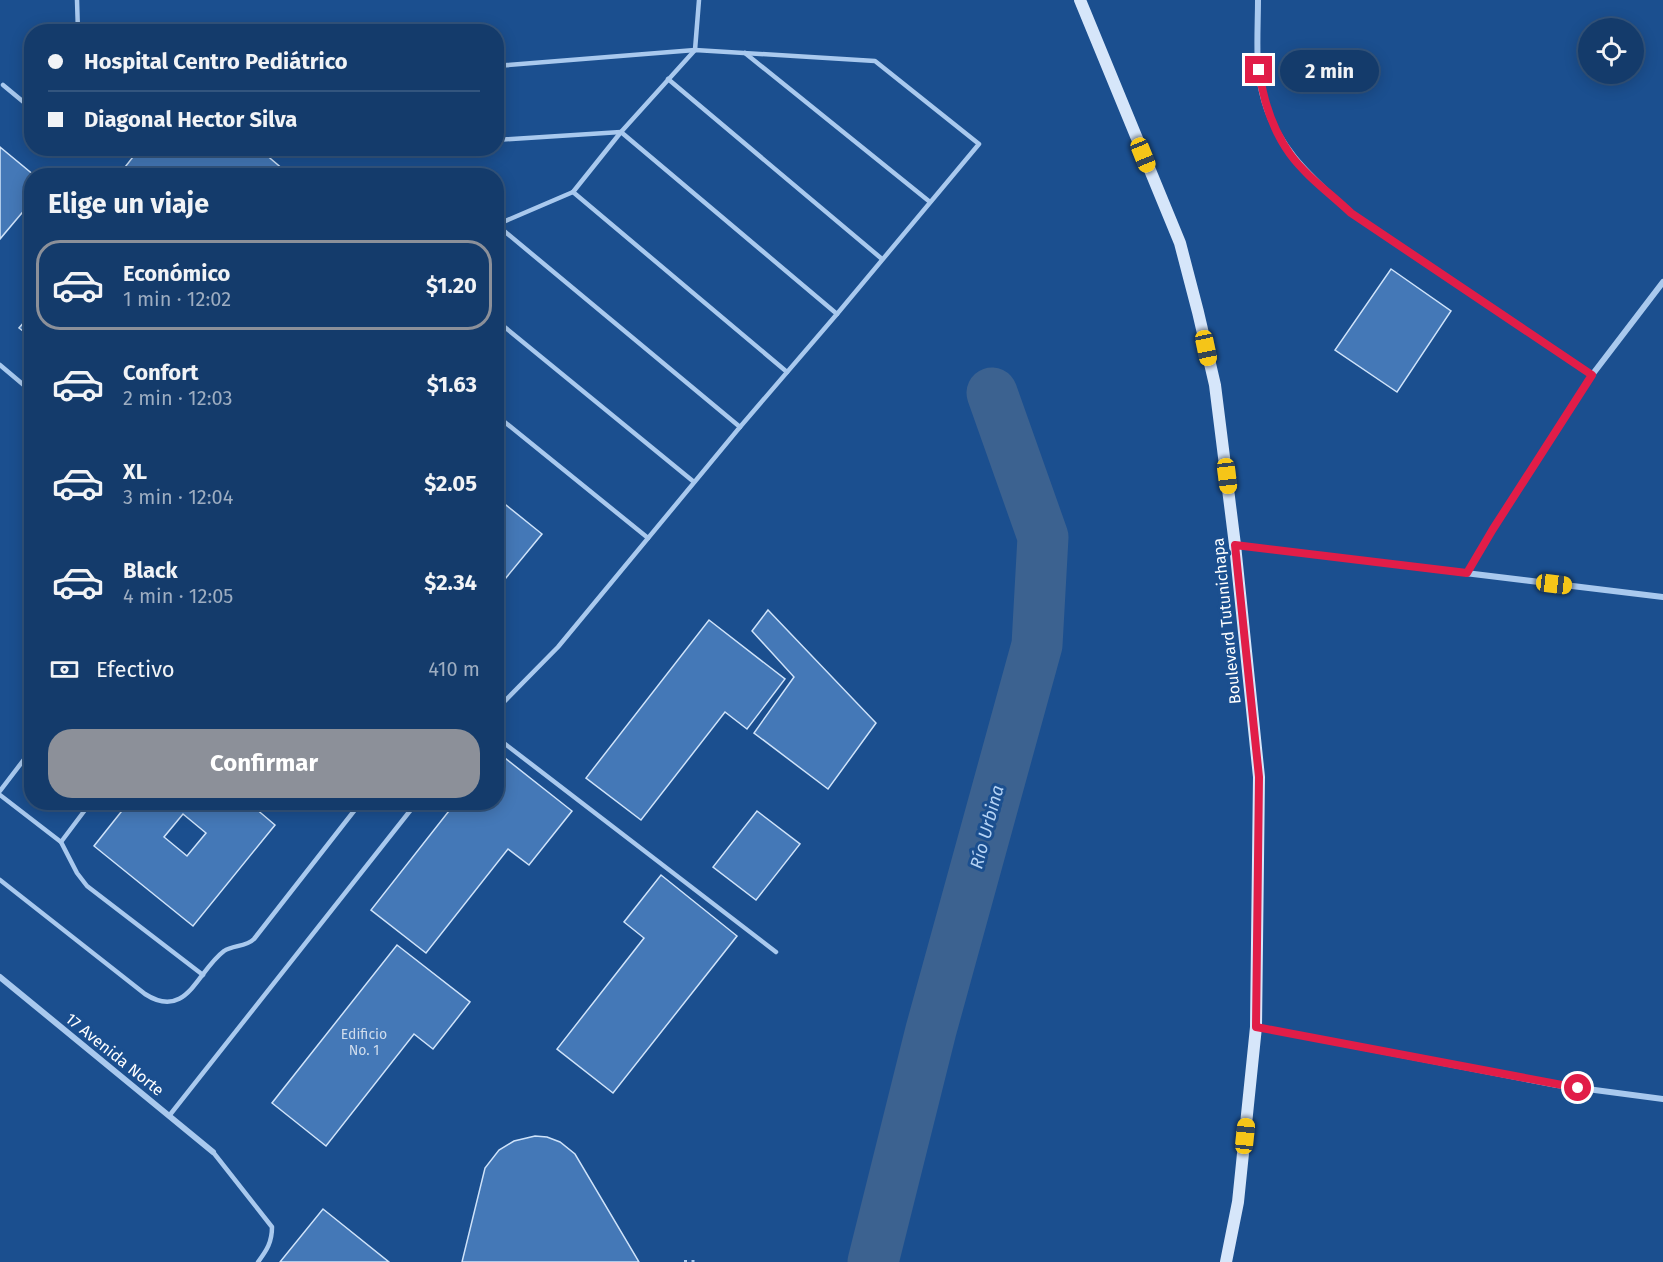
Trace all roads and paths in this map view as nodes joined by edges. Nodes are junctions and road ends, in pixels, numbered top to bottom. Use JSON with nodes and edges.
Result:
{"nodes":[{"id":1,"x":77,"y":0,"type":"edge"},
{"id":2,"x":699,"y":0,"type":"edge"},
{"id":3,"x":1080,"y":0,"type":"edge"},
{"id":4,"x":1258,"y":0,"type":"edge"},
{"id":5,"x":78,"y":24,"type":"edge"},
{"id":6,"x":695,"y":50,"type":"junction"},
{"id":7,"x":744,"y":52,"type":"junction"},
{"id":8,"x":504,"y":65,"type":"edge"},
{"id":9,"x":669,"y":79,"type":"junction"},
{"id":10,"x":3,"y":85,"type":"dead end"},
{"id":11,"x":24,"y":102,"type":"edge"},
{"id":12,"x":621,"y":132,"type":"junction"},
{"id":13,"x":504,"y":139,"type":"edge"},
{"id":14,"x":573,"y":192,"type":"junction"},
{"id":15,"x":930,"y":202,"type":"junction"},
{"id":16,"x":504,"y":222,"type":"edge"},
{"id":17,"x":504,"y":231,"type":"edge"},
{"id":18,"x":882,"y":259,"type":"junction"},
{"id":19,"x":1663,"y":282,"type":"edge"},
{"id":20,"x":837,"y":314,"type":"junction"},
{"id":21,"x":504,"y":327,"type":"edge"},
{"id":22,"x":0,"y":365,"type":"edge"},
{"id":23,"x":787,"y":372,"type":"junction"},
{"id":24,"x":1592,"y":375,"type":"junction"},
{"id":25,"x":24,"y":385,"type":"edge"},
{"id":26,"x":504,"y":421,"type":"edge"},
{"id":27,"x":740,"y":427,"type":"junction"},
{"id":28,"x":694,"y":482,"type":"junction"},
{"id":29,"x":648,"y":538,"type":"junction"},
{"id":30,"x":1235,"y":545,"type":"junction"},
{"id":31,"x":1467,"y":573,"type":"junction"},
{"id":32,"x":1663,"y":597,"type":"edge"},
{"id":33,"x":504,"y":702,"type":"edge"},
{"id":34,"x":504,"y":743,"type":"edge"},
{"id":35,"x":24,"y":759,"type":"edge"},
{"id":36,"x":0,"y":790,"type":"edge"},
{"id":37,"x":0,"y":795,"type":"edge"},
{"id":38,"x":85,"y":810,"type":"edge"},
{"id":39,"x":355,"y":810,"type":"edge"},
{"id":40,"x":411,"y":810,"type":"edge"},
{"id":41,"x":61,"y":842,"type":"junction"},
{"id":42,"x":0,"y":880,"type":"edge"},
{"id":43,"x":776,"y":952,"type":"dead end"},
{"id":44,"x":203,"y":975,"type":"junction"},
{"id":45,"x":0,"y":977,"type":"edge"},
{"id":46,"x":1256,"y":1027,"type":"junction"},
{"id":47,"x":1663,"y":1099,"type":"edge"},
{"id":48,"x":169,"y":1116,"type":"junction"},
{"id":49,"x":213,"y":1152,"type":"joint"},
{"id":50,"x":258,"y":1262,"type":"edge"},
{"id":51,"x":684,"y":1262,"type":"edge"},
{"id":52,"x":696,"y":1262,"type":"edge"},
{"id":53,"x":1226,"y":1262,"type":"edge"}],
"edges":[{"from":1,"to":5,"type":"lane"},
{"from":2,"to":6,"type":"lane"},
{"from":3,"to":30,"type":"main road","name":"Boulevard Tutunichapa"},
{"from":4,"to":24,"type":"street"},
{"from":6,"to":7,"type":"lane"},
{"from":6,"to":8,"type":"lane"},
{"from":6,"to":9,"type":"lane"},
{"from":7,"to":15,"type":"lane"},
{"from":7,"to":15,"type":"lane"},
{"from":9,"to":12,"type":"lane"},
{"from":9,"to":18,"type":"lane"},
{"from":10,"to":11,"type":"lane"},
{"from":12,"to":13,"type":"lane"},
{"from":12,"to":14,"type":"lane"},
{"from":12,"to":20,"type":"lane"},
{"from":14,"to":16,"type":"lane"},
{"from":14,"to":23,"type":"lane"},
{"from":15,"to":18,"type":"lane"},
{"from":17,"to":27,"type":"lane"},
{"from":18,"to":20,"type":"lane"},
{"from":19,"to":24,"type":"street"},
{"from":20,"to":23,"type":"lane"},
{"from":21,"to":28,"type":"lane"},
{"from":22,"to":25,"type":"lane"},
{"from":23,"to":27,"type":"lane"},
{"from":24,"to":31,"type":"street"},
{"from":26,"to":29,"type":"lane"},
{"from":27,"to":28,"type":"lane"},
{"from":28,"to":29,"type":"lane"},
{"from":29,"to":33,"type":"lane"},
{"from":30,"to":31,"type":"street"},
{"from":30,"to":46,"type":"main road","name":"Boulevard Tutunichapa"},
{"from":31,"to":32,"type":"street"},
{"from":34,"to":43,"type":"lane"},
{"from":35,"to":36,"type":"lane"},
{"from":37,"to":41,"type":"lane"},
{"from":38,"to":41,"type":"lane"},
{"from":39,"to":44,"type":"lane"},
{"from":40,"to":48,"type":"lane"},
{"from":41,"to":44,"type":"lane"},
{"from":42,"to":44,"type":"lane"},
{"from":45,"to":48,"type":"street","name":"17 Avenida Norte"},
{"from":46,"to":47,"type":"street"},
{"from":46,"to":53,"type":"main road","name":"Boulevard Tutunichapa"},
{"from":48,"to":49,"type":"street","name":"17 Avenida Norte"},
{"from":49,"to":50,"type":"lane"},
{"from":51,"to":52,"type":"path"}]}
